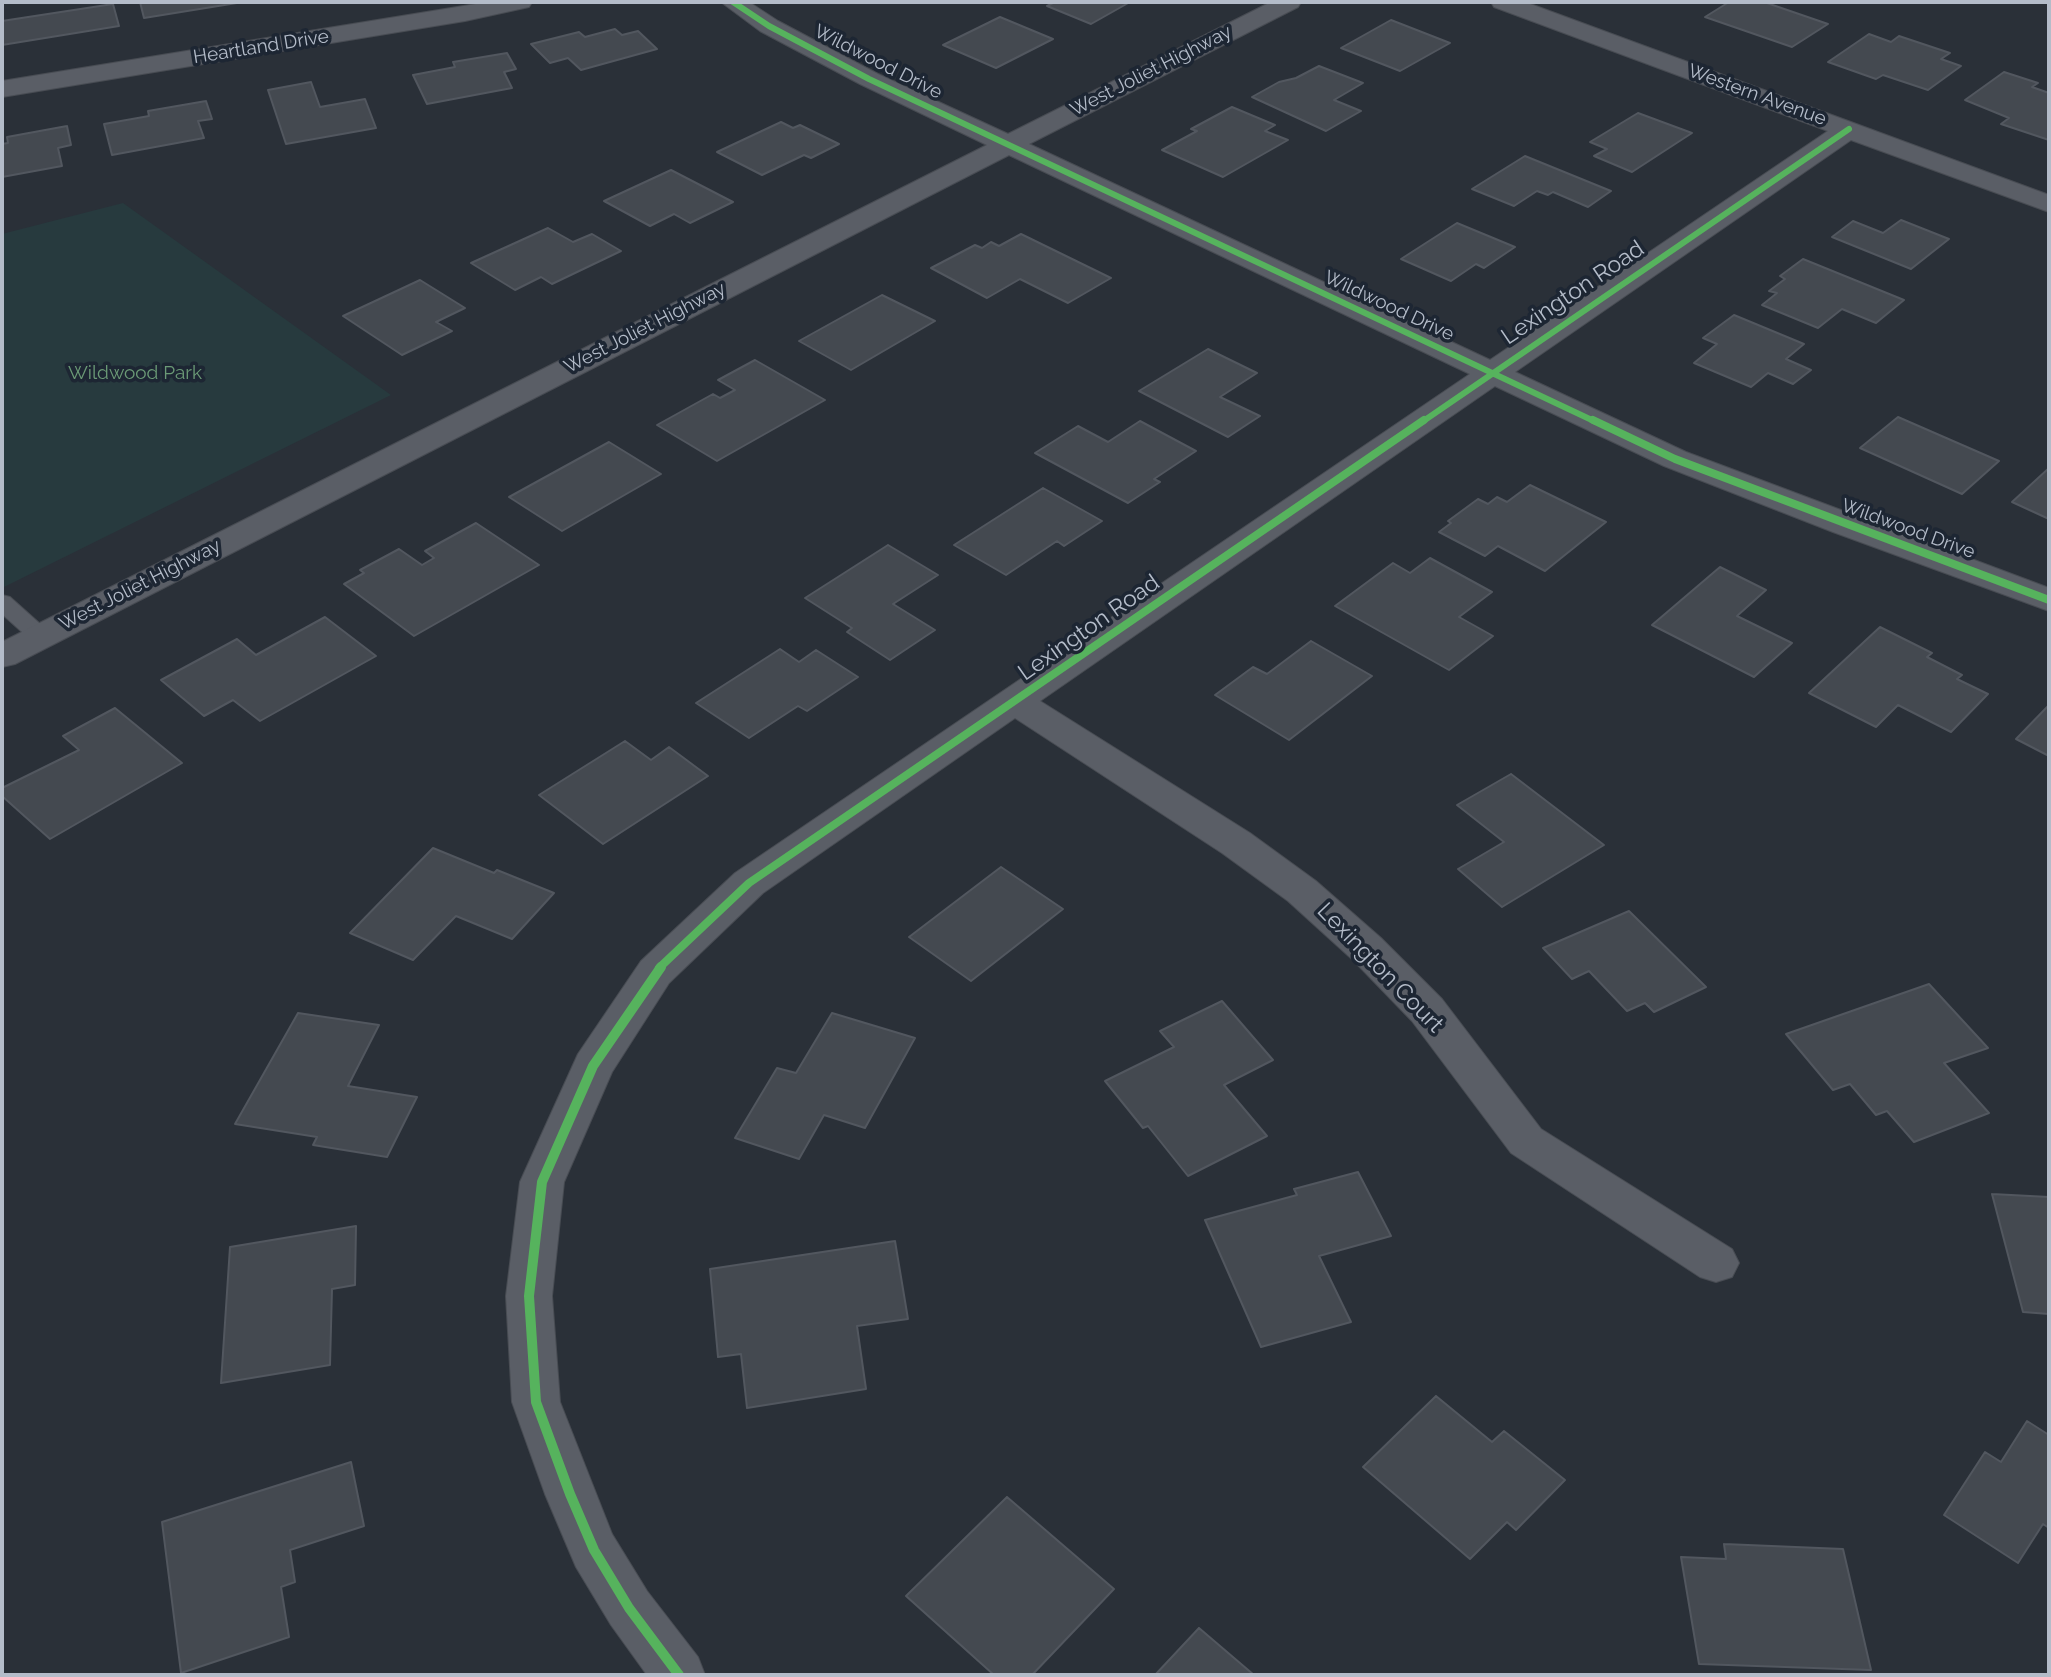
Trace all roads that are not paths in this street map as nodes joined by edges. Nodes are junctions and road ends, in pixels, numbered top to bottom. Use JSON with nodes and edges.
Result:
{"nodes":[{"id":1,"x":520,"y":2,"type":"edge"},
{"id":2,"x":733,"y":2,"type":"edge"},
{"id":3,"x":1289,"y":2,"type":"edge"},
{"id":4,"x":1503,"y":2,"type":"edge"},
{"id":5,"x":2,"y":89,"type":"edge"},
{"id":6,"x":1849,"y":129,"type":"junction"},
{"id":7,"x":1006,"y":144,"type":"junction"},
{"id":8,"x":2049,"y":204,"type":"edge"},
{"id":9,"x":1490,"y":373,"type":"junction"},
{"id":10,"x":2049,"y":600,"type":"edge"},
{"id":11,"x":2,"y":602,"type":"edge"},
{"id":12,"x":40,"y":636,"type":"junction"},
{"id":13,"x":2,"y":656,"type":"edge"},
{"id":14,"x":1016,"y":702,"type":"junction"},
{"id":15,"x":1716,"y":1263,"type":"dead end"},
{"id":16,"x":679,"y":1675,"type":"edge"}],
"edges":[{"from":1,"to":5,"type":"street","name":"Heartland Drive"},
{"from":2,"to":7,"type":"street","name":"Wildwood Drive"},
{"from":3,"to":7,"type":"street","name":"West Joliet Highway"},
{"from":4,"to":6,"type":"street","name":"Western Avenue"},
{"from":6,"to":8,"type":"street","name":"Western Avenue"},
{"from":6,"to":9,"type":"street","name":"Lexington Road"},
{"from":7,"to":9,"type":"street","name":"Wildwood Drive"},
{"from":7,"to":12,"type":"street","name":"West Joliet Highway"},
{"from":9,"to":10,"type":"street","name":"Wildwood Drive"},
{"from":9,"to":14,"type":"street","name":"Lexington Road"},
{"from":11,"to":12,"type":"lane"},
{"from":12,"to":13,"type":"street","name":"West Joliet Highway"},
{"from":14,"to":15,"type":"street","name":"Lexington Court"},
{"from":14,"to":16,"type":"street","name":"Lexington Road"}]}
